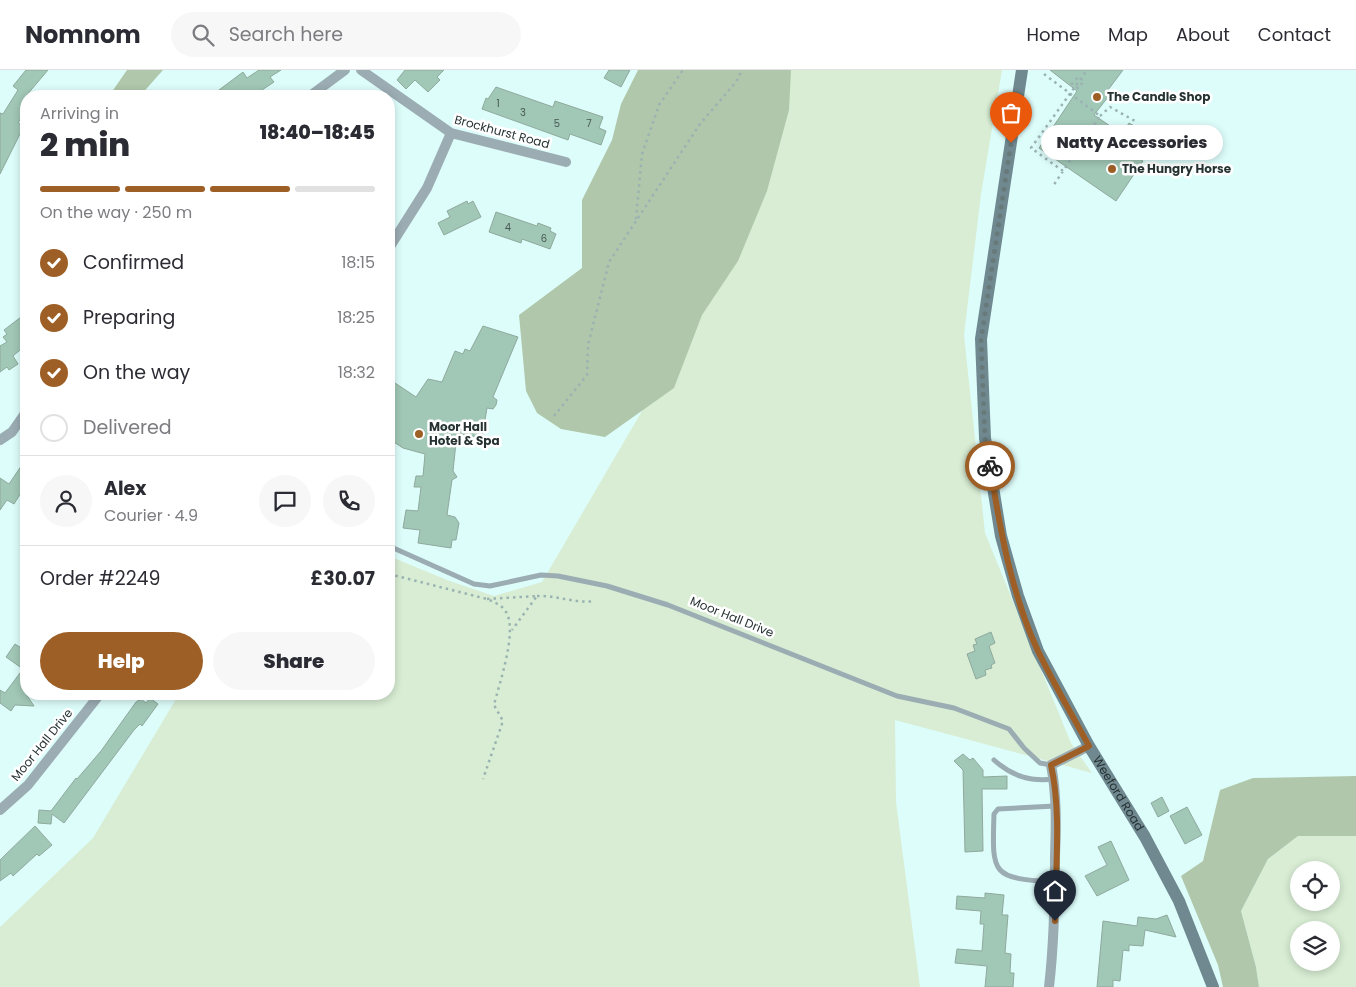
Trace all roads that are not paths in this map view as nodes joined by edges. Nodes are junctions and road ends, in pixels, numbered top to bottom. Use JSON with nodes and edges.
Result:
{"nodes":[{"id":1,"x":345,"y":70,"type":"edge"},
{"id":2,"x":361,"y":70,"type":"edge"},
{"id":3,"x":1022,"y":70,"type":"edge"},
{"id":4,"x":318,"y":90,"type":"edge"},
{"id":5,"x":390,"y":90,"type":"edge"},
{"id":6,"x":395,"y":94,"type":"edge"},
{"id":7,"x":451,"y":133,"type":"junction"},
{"id":8,"x":566,"y":162,"type":"dead end"},
{"id":9,"x":395,"y":239,"type":"edge"},
{"id":10,"x":20,"y":421,"type":"edge"},
{"id":11,"x":0,"y":440,"type":"edge"},
{"id":12,"x":395,"y":549,"type":"edge"},
{"id":13,"x":95,"y":700,"type":"edge"},
{"id":14,"x":1089,"y":746,"type":"junction"},
{"id":15,"x":994,"y":760,"type":"dead end"},
{"id":16,"x":1051,"y":765,"type":"junction"},
{"id":17,"x":1054,"y":779,"type":"junction"},
{"id":18,"x":1055,"y":806,"type":"junction"},
{"id":19,"x":0,"y":810,"type":"edge"},
{"id":20,"x":1055,"y":882,"type":"junction"},
{"id":21,"x":1049,"y":987,"type":"edge"},
{"id":22,"x":1213,"y":987,"type":"edge"}],
"edges":[{"from":1,"to":4,"type":"street"},
{"from":2,"to":5,"type":"street","name":"Brockhurst Road"},
{"from":3,"to":14,"type":"street","name":"Weeford Road"},
{"from":6,"to":7,"type":"street","name":"Brockhurst Road"},
{"from":7,"to":8,"type":"street","name":"Brockhurst Road"},
{"from":7,"to":9,"type":"street"},
{"from":10,"to":11,"type":"street"},
{"from":12,"to":16,"type":"lane","name":"Moor Hall Drive"},
{"from":13,"to":19,"type":"street","name":"Moor Hall Drive"},
{"from":14,"to":16,"type":"street"},
{"from":14,"to":22,"type":"street","name":"Weeford Road"},
{"from":15,"to":17,"type":"lane"},
{"from":16,"to":17,"type":"street"},
{"from":17,"to":18,"type":"street"},
{"from":18,"to":20,"type":"street"},
{"from":18,"to":20,"type":"lane"},
{"from":20,"to":21,"type":"street"}]}
